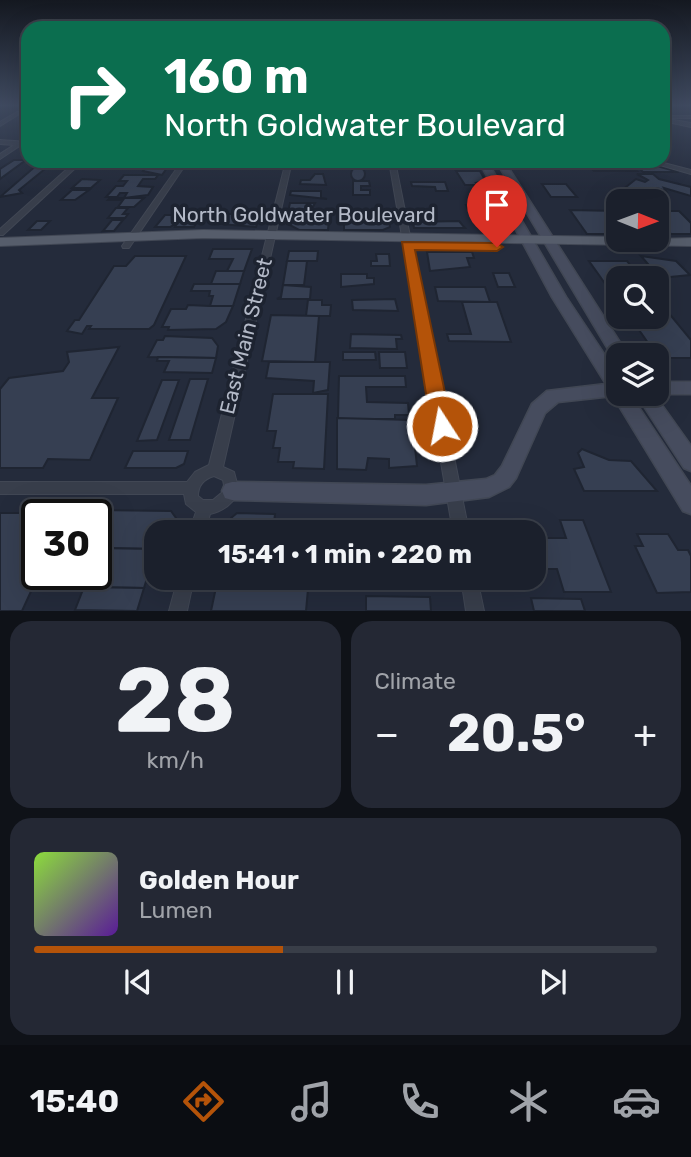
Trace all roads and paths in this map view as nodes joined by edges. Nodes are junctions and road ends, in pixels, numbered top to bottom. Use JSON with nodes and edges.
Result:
{"nodes":[{"id":1,"x":0,"y":142,"type":"edge"},
{"id":2,"x":19,"y":144,"type":"joint"},
{"id":3,"x":0,"y":157,"type":"edge"},
{"id":4,"x":670,"y":166,"type":"edge"},
{"id":5,"x":72,"y":168,"type":"edge"},
{"id":6,"x":181,"y":168,"type":"edge"},
{"id":7,"x":287,"y":168,"type":"edge"},
{"id":8,"x":393,"y":168,"type":"edge"},
{"id":9,"x":487,"y":168,"type":"edge"},
{"id":10,"x":504,"y":168,"type":"edge"},
{"id":11,"x":691,"y":172,"type":"edge"},
{"id":12,"x":0,"y":233,"type":"edge"},
{"id":13,"x":269,"y":240,"type":"junction"},
{"id":14,"x":130,"y":241,"type":"junction"},
{"id":15,"x":406,"y":241,"type":"junction"},
{"id":16,"x":0,"y":242,"type":"edge"},
{"id":17,"x":691,"y":242,"type":"edge"},
{"id":18,"x":529,"y":243,"type":"junction"},
{"id":19,"x":552,"y":244,"type":"junction"},
{"id":20,"x":0,"y":251,"type":"edge"},
{"id":21,"x":691,"y":251,"type":"edge"},
{"id":22,"x":613,"y":343,"type":"edge"},
{"id":23,"x":606,"y":369,"type":"edge"},
{"id":24,"x":669,"y":388,"type":"edge"},
{"id":25,"x":691,"y":388,"type":"edge"},
{"id":26,"x":606,"y":390,"type":"edge"},
{"id":27,"x":629,"y":406,"type":"edge"},
{"id":28,"x":653,"y":406,"type":"edge"},
{"id":29,"x":691,"y":462,"type":"edge"},
{"id":30,"x":215,"y":470,"type":"junction"},
{"id":31,"x":0,"y":488,"type":"edge"},
{"id":32,"x":191,"y":488,"type":"junction"},
{"id":33,"x":232,"y":491,"type":"junction"},
{"id":34,"x":454,"y":494,"type":"junction"},
{"id":35,"x":691,"y":504,"type":"edge"},
{"id":36,"x":204,"y":508,"type":"junction"},
{"id":37,"x":200,"y":520,"type":"edge"},
{"id":38,"x":459,"y":520,"type":"edge"},
{"id":39,"x":183,"y":590,"type":"edge"},
{"id":40,"x":471,"y":590,"type":"edge"},
{"id":41,"x":178,"y":611,"type":"edge"},
{"id":42,"x":475,"y":611,"type":"edge"}],
"edges":[{"from":1,"to":2,"type":"street"},
{"from":2,"to":3,"type":"street"},
{"from":4,"to":11,"type":"street"},
{"from":5,"to":12,"type":"street"},
{"from":6,"to":14,"type":"street"},
{"from":7,"to":13,"type":"street","name":"East Main Street"},
{"from":8,"to":15,"type":"street"},
{"from":9,"to":18,"type":"main road"},
{"from":10,"to":19,"type":"main road"},
{"from":13,"to":14,"type":"main road","name":"North Goldwater Boulevard"},
{"from":13,"to":15,"type":"main road","name":"North Goldwater Boulevard"},
{"from":13,"to":30,"type":"street","name":"East Main Street"},
{"from":14,"to":16,"type":"main road","name":"North Goldwater Boulevard"},
{"from":14,"to":20,"type":"main road","name":"North Goldwater Boulevard"},
{"from":15,"to":18,"type":"main road","name":"North Goldwater Boulevard"},
{"from":15,"to":34,"type":"street"},
{"from":17,"to":19,"type":"main road","name":"North Goldwater Boulevard"},
{"from":18,"to":19,"type":"main road","name":"North Goldwater Boulevard"},
{"from":18,"to":23,"type":"main road"},
{"from":19,"to":21,"type":"main road","name":"North Goldwater Boulevard"},
{"from":19,"to":22,"type":"main road"},
{"from":24,"to":25,"type":"main road"},
{"from":26,"to":34,"type":"main road"},
{"from":27,"to":35,"type":"main road"},
{"from":28,"to":29,"type":"main road"},
{"from":30,"to":32,"type":"street"},
{"from":30,"to":33,"type":"street"},
{"from":31,"to":32,"type":"street"},
{"from":32,"to":36,"type":"street"},
{"from":33,"to":34,"type":"main road"},
{"from":33,"to":36,"type":"street"},
{"from":34,"to":38,"type":"street"},
{"from":36,"to":37,"type":"street"},
{"from":39,"to":41,"type":"street"},
{"from":40,"to":42,"type":"street"}]}
